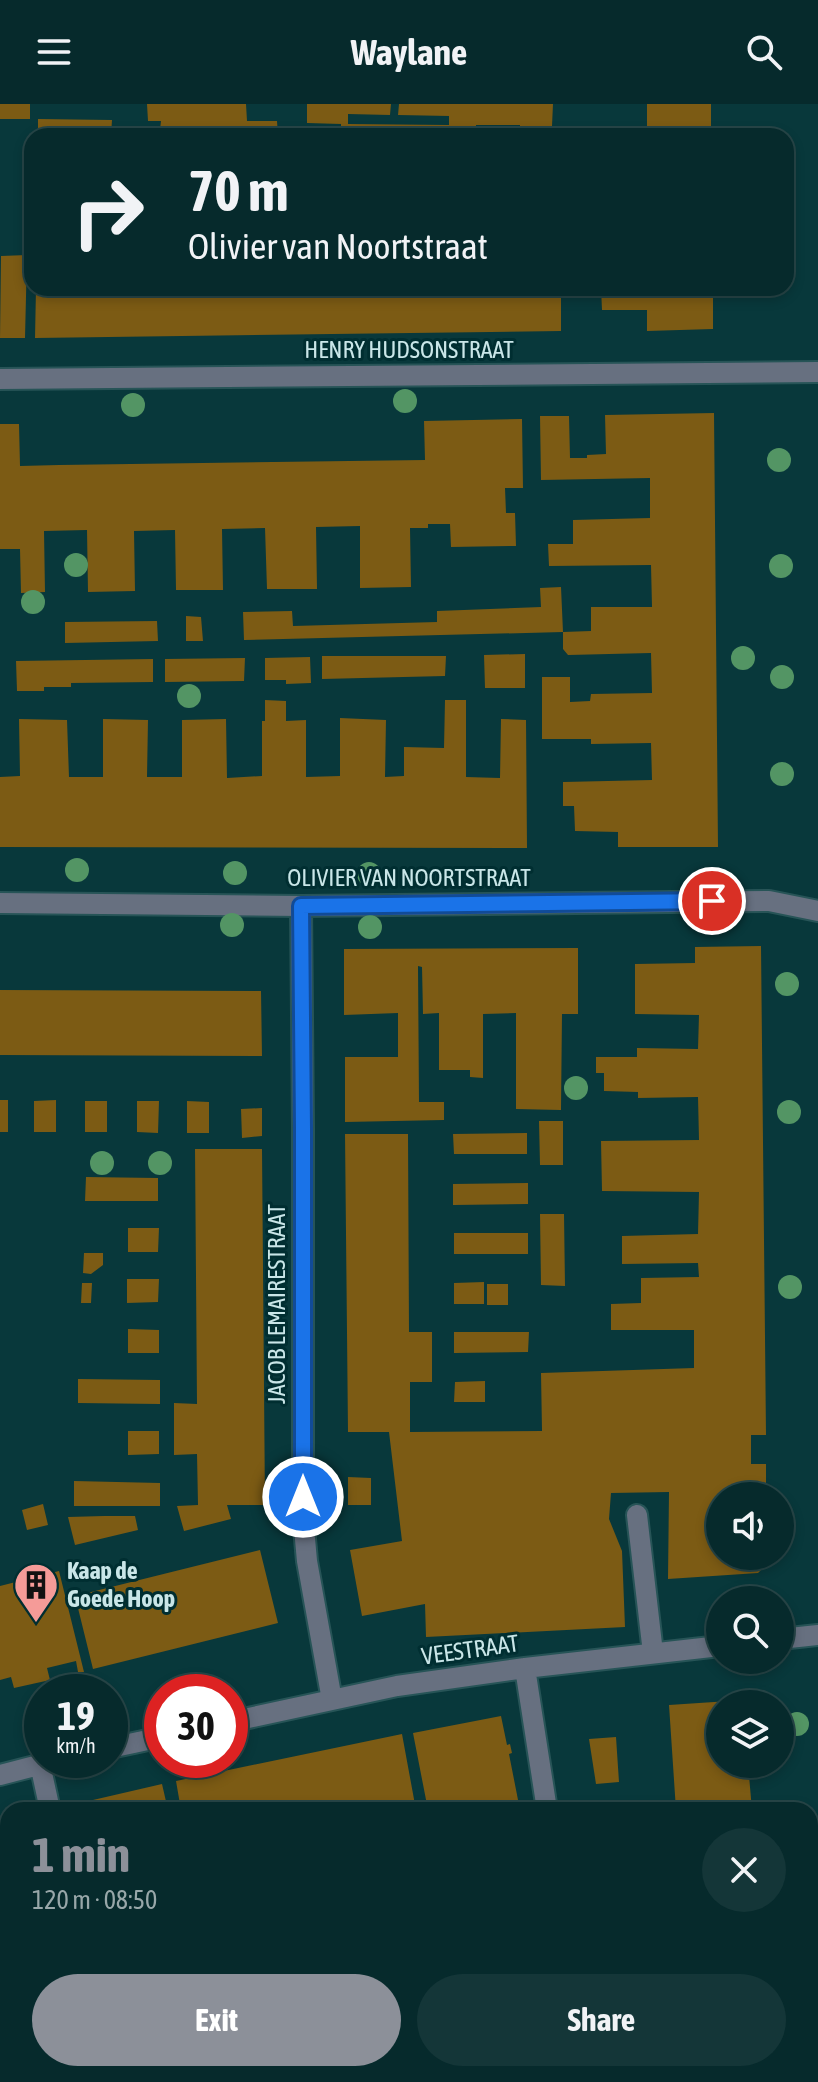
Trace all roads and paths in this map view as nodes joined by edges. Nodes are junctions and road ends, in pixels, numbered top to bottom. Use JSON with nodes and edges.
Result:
{"nodes":[{"id":1,"x":818,"y":372,"type":"edge"},
{"id":2,"x":0,"y":379,"type":"edge"},
{"id":3,"x":0,"y":903,"type":"edge"},
{"id":4,"x":301,"y":906,"type":"junction"},
{"id":5,"x":818,"y":911,"type":"edge"},
{"id":6,"x":637,"y":1515,"type":"dead end"},
{"id":7,"x":818,"y":1635,"type":"edge"},
{"id":8,"x":794,"y":1638,"type":"edge"},
{"id":9,"x":706,"y":1647,"type":"edge"},
{"id":10,"x":653,"y":1653,"type":"junction"},
{"id":11,"x":525,"y":1668,"type":"junction"},
{"id":12,"x":332,"y":1700,"type":"junction"},
{"id":13,"x":248,"y":1718,"type":"edge"},
{"id":14,"x":24,"y":1769,"type":"edge"},
{"id":15,"x":0,"y":1775,"type":"edge"},
{"id":16,"x":49,"y":1778,"type":"edge"},
{"id":17,"x":50,"y":1802,"type":"edge"},
{"id":18,"x":546,"y":1802,"type":"edge"}],
"edges":[{"from":1,"to":2,"type":"street","name":"HENRY HUDSONSTRAAT"},
{"from":3,"to":4,"type":"street","name":"OLIVIER VAN NOORTSTRAAT"},
{"from":4,"to":5,"type":"street","name":"OLIVIER VAN NOORTSTRAAT"},
{"from":4,"to":12,"type":"street","name":"JACOB LEMAIRESTRAAT"},
{"from":6,"to":10,"type":"street"},
{"from":7,"to":8,"type":"street"},
{"from":9,"to":10,"type":"street","name":"VEESTRAAT"},
{"from":10,"to":11,"type":"street","name":"VEESTRAAT"},
{"from":11,"to":12,"type":"street","name":"VEESTRAAT"},
{"from":11,"to":18,"type":"street"},
{"from":12,"to":13,"type":"street","name":"VEESTRAAT"},
{"from":14,"to":15,"type":"street"},
{"from":16,"to":17,"type":"street"}]}
